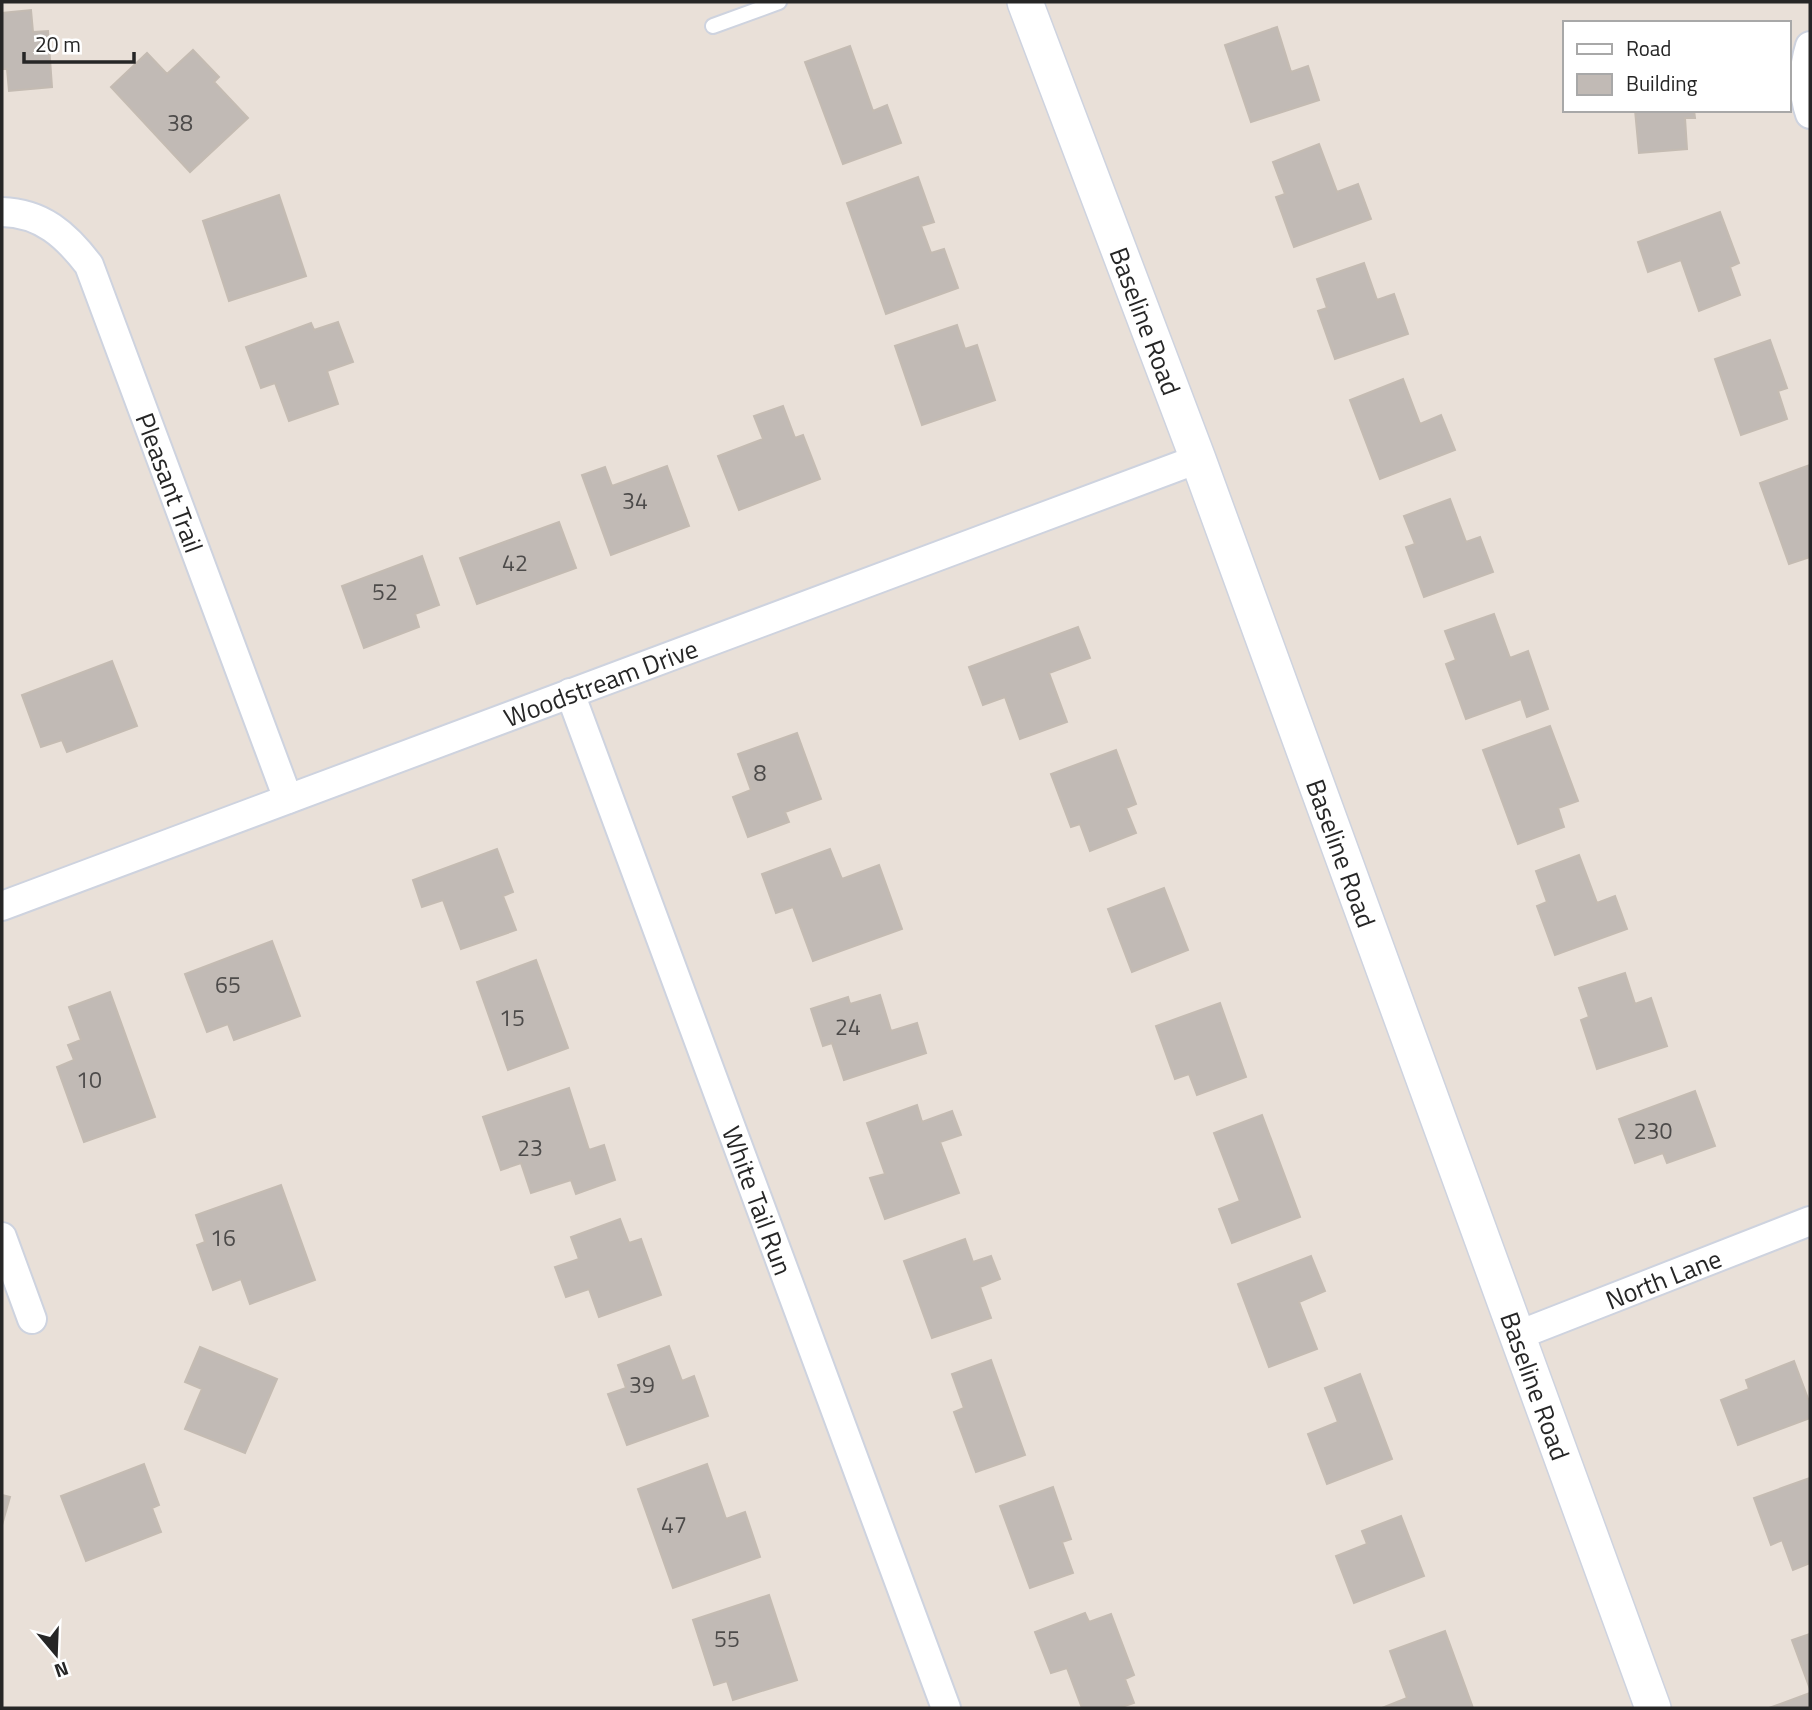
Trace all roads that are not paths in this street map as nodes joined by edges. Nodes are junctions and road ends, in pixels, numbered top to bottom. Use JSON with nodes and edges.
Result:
{"nodes":[{"id":1,"x":779,"y":2,"type":"edge"},
{"id":2,"x":1025,"y":2,"type":"edge"},
{"id":3,"x":713,"y":26,"type":"dead end"},
{"id":4,"x":1810,"y":46,"type":"edge"},
{"id":5,"x":1810,"y":114,"type":"edge"},
{"id":6,"x":2,"y":212,"type":"edge"},
{"id":7,"x":1198,"y":459,"type":"junction"},
{"id":8,"x":570,"y":693,"type":"junction"},
{"id":9,"x":288,"y":799,"type":"junction"},
{"id":10,"x":2,"y":906,"type":"edge"},
{"id":11,"x":1810,"y":1221,"type":"edge"},
{"id":12,"x":2,"y":1237,"type":"edge"},
{"id":13,"x":33,"y":1319,"type":"dead end"},
{"id":14,"x":1516,"y":1336,"type":"junction"},
{"id":15,"x":946,"y":1708,"type":"edge"},
{"id":16,"x":1653,"y":1708,"type":"edge"}],
"edges":[{"from":1,"to":3,"type":"lane"},
{"from":2,"to":7,"type":"street","name":"Baseline Road"},
{"from":4,"to":5,"type":"street"},
{"from":6,"to":9,"type":"street","name":"Pleasant Trail"},
{"from":7,"to":8,"type":"street","name":"Woodstream Drive"},
{"from":7,"to":14,"type":"street","name":"Baseline Road"},
{"from":8,"to":9,"type":"street","name":"Woodstream Drive"},
{"from":8,"to":15,"type":"street","name":"White Tail Run"},
{"from":9,"to":10,"type":"street","name":"Woodstream Drive"},
{"from":11,"to":14,"type":"street","name":"North Lane"},
{"from":12,"to":13,"type":"street"},
{"from":14,"to":16,"type":"street","name":"Baseline Road"}]}
